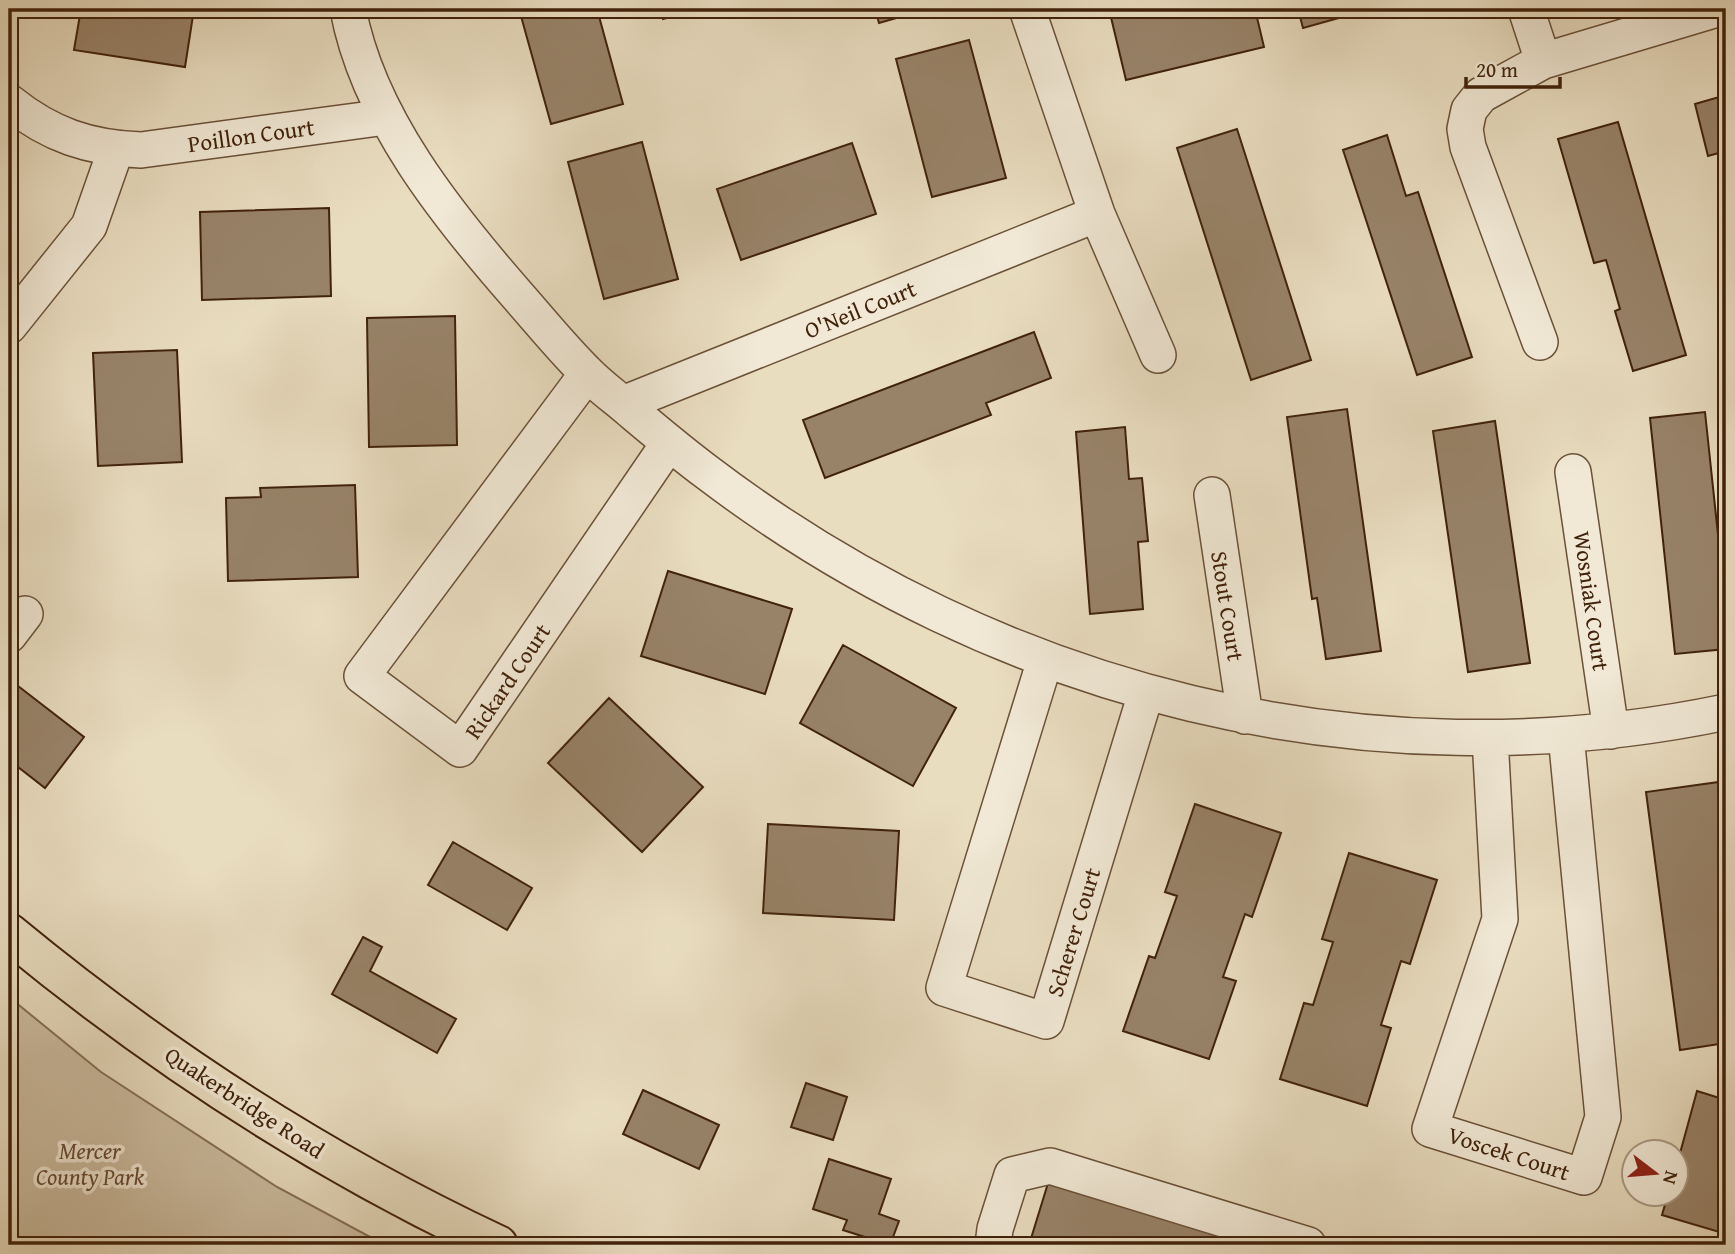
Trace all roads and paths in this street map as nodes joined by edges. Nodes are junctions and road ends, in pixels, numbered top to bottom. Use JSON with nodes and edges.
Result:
{"nodes":[{"id":1,"x":348,"y":9,"type":"edge"},
{"id":2,"x":1027,"y":9,"type":"edge"},
{"id":3,"x":1526,"y":9,"type":"edge"},
{"id":4,"x":1717,"y":9,"type":"edge"},
{"id":5,"x":1543,"y":61,"type":"junction"},
{"id":6,"x":9,"y":103,"type":"edge"},
{"id":7,"x":386,"y":117,"type":"junction"},
{"id":8,"x":116,"y":149,"type":"junction"},
{"id":9,"x":1097,"y":214,"type":"junction"},
{"id":10,"x":9,"y":326,"type":"edge"},
{"id":11,"x":1541,"y":342,"type":"dead end"},
{"id":12,"x":1158,"y":355,"type":"dead end"},
{"id":13,"x":587,"y":374,"type":"junction"},
{"id":14,"x":623,"y":404,"type":"junction"},
{"id":15,"x":669,"y":443,"type":"junction"},
{"id":16,"x":1573,"y":472,"type":"dead end"},
{"id":17,"x":1212,"y":495,"type":"dead end"},
{"id":18,"x":1045,"y":660,"type":"junction"},
{"id":19,"x":1146,"y":693,"type":"junction"},
{"id":20,"x":1726,"y":712,"type":"edge"},
{"id":21,"x":1245,"y":716,"type":"junction"},
{"id":22,"x":1611,"y":731,"type":"junction"},
{"id":23,"x":1566,"y":735,"type":"junction"},
{"id":24,"x":1490,"y":738,"type":"junction"},
{"id":25,"x":9,"y":933,"type":"edge"},
{"id":26,"x":498,"y":1245,"type":"edge"},
{"id":27,"x":993,"y":1245,"type":"edge"},
{"id":28,"x":1308,"y":1245,"type":"edge"}],
"edges":[{"from":1,"to":7,"type":"street"},
{"from":2,"to":9,"type":"street"},
{"from":3,"to":5,"type":"street"},
{"from":4,"to":5,"type":"street"},
{"from":5,"to":11,"type":"street"},
{"from":6,"to":8,"type":"street","name":"Poillon Court"},
{"from":7,"to":8,"type":"street","name":"Poillon Court"},
{"from":7,"to":13,"type":"street"},
{"from":8,"to":10,"type":"street"},
{"from":9,"to":12,"type":"street"},
{"from":9,"to":14,"type":"street","name":"O'Neil Court"},
{"from":13,"to":14,"type":"street"},
{"from":13,"to":15,"type":"street","name":"Rickard Court"},
{"from":14,"to":15,"type":"street"},
{"from":15,"to":18,"type":"street"},
{"from":16,"to":22,"type":"street","name":"Wosniak Court"},
{"from":17,"to":21,"type":"street","name":"Stout Court"},
{"from":18,"to":19,"type":"street"},
{"from":18,"to":19,"type":"street","name":"Scherer Court"},
{"from":19,"to":21,"type":"street"},
{"from":20,"to":22,"type":"street"},
{"from":21,"to":24,"type":"street"},
{"from":22,"to":23,"type":"street"},
{"from":23,"to":24,"type":"street"},
{"from":23,"to":24,"type":"street","name":"Voscek Court"},
{"from":25,"to":26,"type":"main road","name":"Quakerbridge Road"},
{"from":27,"to":28,"type":"street"}]}
